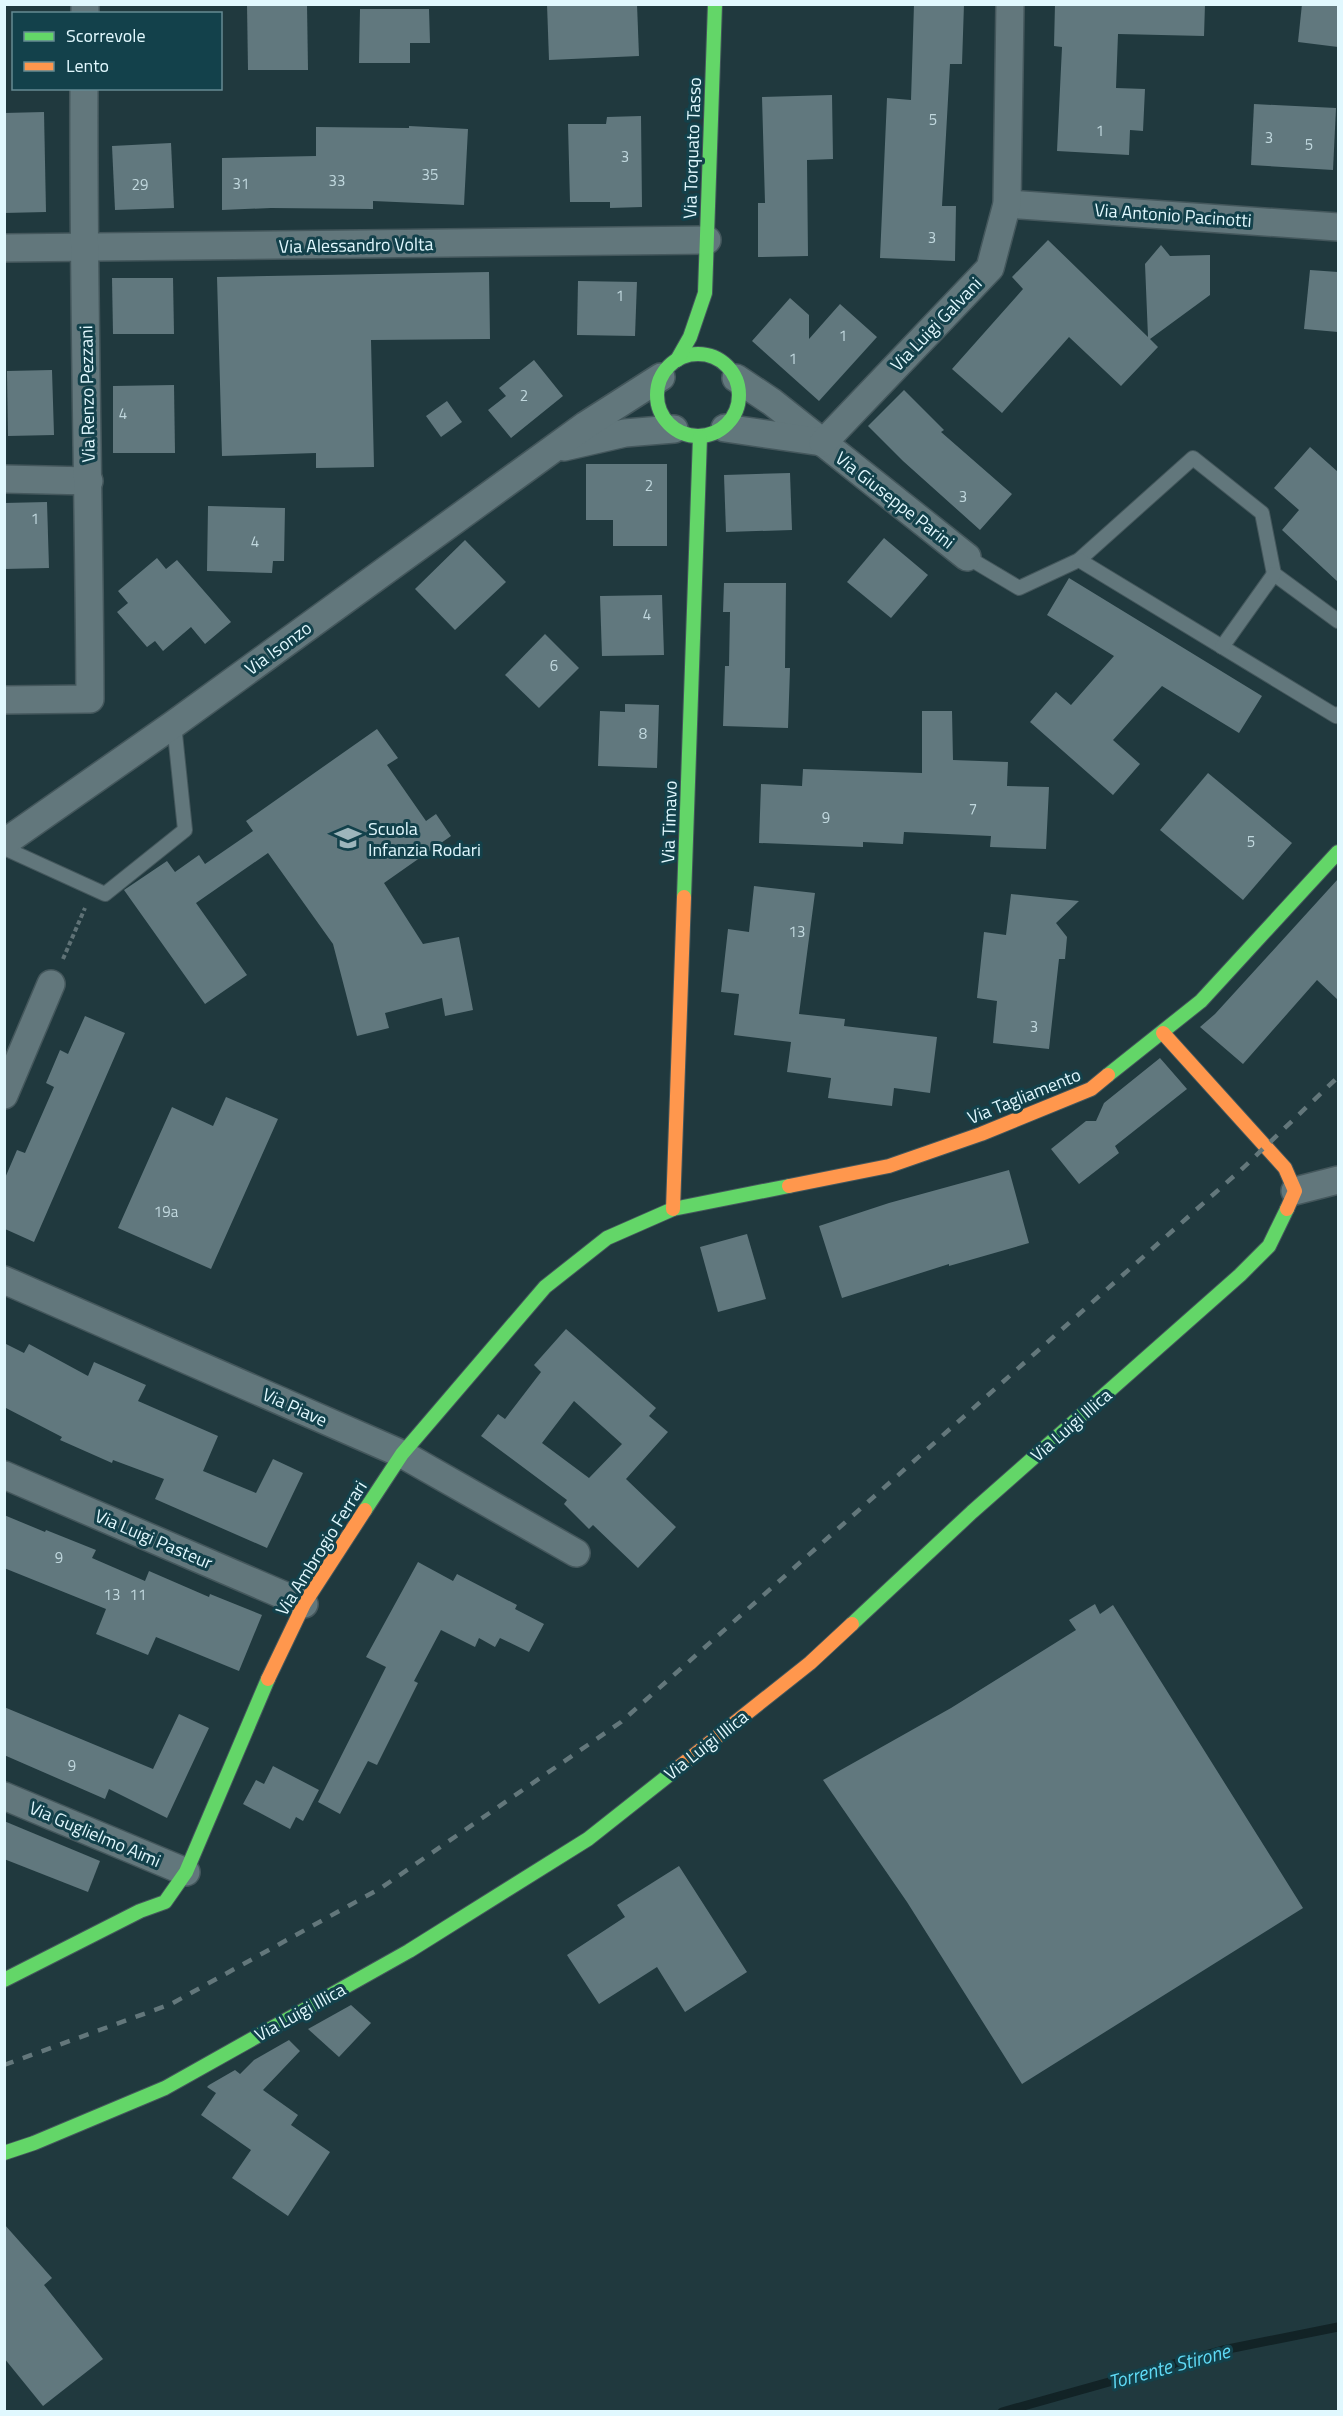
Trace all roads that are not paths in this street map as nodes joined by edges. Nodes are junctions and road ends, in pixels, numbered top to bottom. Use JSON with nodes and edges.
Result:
{"nodes":[{"id":1,"x":716,"y":4,"type":"edge"},
{"id":2,"x":1010,"y":4,"type":"edge"},
{"id":3,"x":84,"y":90,"type":"edge"},
{"id":4,"x":1007,"y":204,"type":"junction"},
{"id":5,"x":1338,"y":226,"type":"edge"},
{"id":6,"x":707,"y":240,"type":"junction"},
{"id":7,"x":4,"y":248,"type":"edge"},
{"id":8,"x":83,"y":248,"type":"junction"},
{"id":9,"x":705,"y":293,"type":"junction"},
{"id":10,"x":712,"y":317,"type":"dead end"},
{"id":11,"x":722,"y":347,"type":"dead end"},
{"id":12,"x":669,"y":368,"type":"junction"},
{"id":13,"x":733,"y":372,"type":"junction"},
{"id":14,"x":726,"y":428,"type":"junction"},
{"id":15,"x":674,"y":429,"type":"junction"},
{"id":16,"x":700,"y":437,"type":"junction"},
{"id":17,"x":823,"y":443,"type":"junction"},
{"id":18,"x":551,"y":450,"type":"junction"},
{"id":19,"x":4,"y":479,"type":"edge"},
{"id":20,"x":89,"y":481,"type":"junction"},
{"id":21,"x":967,"y":557,"type":"joint"},
{"id":22,"x":1079,"y":560,"type":"junction"},
{"id":23,"x":1274,"y":574,"type":"junction"},
{"id":24,"x":1338,"y":621,"type":"edge"},
{"id":25,"x":1222,"y":647,"type":"junction"},
{"id":26,"x":4,"y":700,"type":"edge"},
{"id":27,"x":1338,"y":714,"type":"edge"},
{"id":28,"x":174,"y":724,"type":"junction"},
{"id":29,"x":4,"y":845,"type":"edge"},
{"id":30,"x":1338,"y":852,"type":"edge"},
{"id":31,"x":51,"y":984,"type":"road end"},
{"id":32,"x":1163,"y":1033,"type":"junction"},
{"id":33,"x":4,"y":1095,"type":"edge"},
{"id":34,"x":1338,"y":1180,"type":"edge"},
{"id":35,"x":1295,"y":1191,"type":"junction"},
{"id":36,"x":673,"y":1209,"type":"junction"},
{"id":37,"x":4,"y":1280,"type":"edge"},
{"id":38,"x":402,"y":1454,"type":"junction"},
{"id":39,"x":4,"y":1475,"type":"edge"},
{"id":40,"x":576,"y":1553,"type":"dead end"},
{"id":41,"x":304,"y":1604,"type":"junction"},
{"id":42,"x":4,"y":1796,"type":"edge"},
{"id":43,"x":186,"y":1872,"type":"junction"},
{"id":44,"x":4,"y":1980,"type":"edge"},
{"id":45,"x":4,"y":2152,"type":"edge"}],
"edges":[{"from":1,"to":6,"type":"street","name":"Via Torquato Tasso"},
{"from":2,"to":4,"type":"street","name":"Via Luigi Galvani"},
{"from":3,"to":8,"type":"street","name":"Via Renzo Pezzani"},
{"from":4,"to":5,"type":"street","name":"Via Antonio Pacinotti"},
{"from":4,"to":17,"type":"street","name":"Via Luigi Galvani"},
{"from":6,"to":8,"type":"street","name":"Via Alessandro Volta"},
{"from":6,"to":9,"type":"street","name":"Via Torquato Tasso"},
{"from":7,"to":8,"type":"street","name":"Via Alessandro Volta"},
{"from":8,"to":20,"type":"street","name":"Via Renzo Pezzani"},
{"from":9,"to":10,"type":"street","name":"Via Torquato Tasso"},
{"from":9,"to":12,"type":"street","name":"Via Torquato Tasso"},
{"from":11,"to":13,"type":"street"},
{"from":12,"to":13,"type":"street"},
{"from":12,"to":15,"type":"street","name":"Via Torquato Tasso"},
{"from":12,"to":18,"type":"street","name":"Via Isonzo"},
{"from":13,"to":14,"type":"street"},
{"from":13,"to":17,"type":"street","name":"Via Giuseppe Parini"},
{"from":14,"to":16,"type":"street"},
{"from":14,"to":17,"type":"street","name":"Via Giuseppe Parini"},
{"from":15,"to":16,"type":"street"},
{"from":15,"to":18,"type":"street","name":"Via Isonzo"},
{"from":16,"to":36,"type":"street","name":"Via Timavo"},
{"from":17,"to":21,"type":"street","name":"Via Giuseppe Parini"},
{"from":18,"to":28,"type":"street","name":"Via Isonzo"},
{"from":19,"to":20,"type":"street"},
{"from":20,"to":26,"type":"street","name":"Via Renzo Pezzani"},
{"from":21,"to":22,"type":"lane"},
{"from":22,"to":23,"type":"lane"},
{"from":22,"to":25,"type":"lane"},
{"from":23,"to":24,"type":"lane"},
{"from":23,"to":25,"type":"lane"},
{"from":25,"to":27,"type":"lane"},
{"from":28,"to":29,"type":"street","name":"Via Isonzo"},
{"from":28,"to":29,"type":"lane"},
{"from":30,"to":32,"type":"street","name":"Via Tagliamento"},
{"from":31,"to":33,"type":"street"},
{"from":32,"to":35,"type":"street"},
{"from":32,"to":36,"type":"street","name":"Via Tagliamento"},
{"from":34,"to":35,"type":"street"},
{"from":35,"to":45,"type":"street","name":"Via Luigi Illica"},
{"from":36,"to":38,"type":"street","name":"Via Ambrogio Ferrari"},
{"from":37,"to":38,"type":"street","name":"Via Piave"},
{"from":38,"to":40,"type":"street","name":"Via Piave"},
{"from":38,"to":41,"type":"street","name":"Via Ambrogio Ferrari"},
{"from":39,"to":41,"type":"street","name":"Via Luigi Pasteur"},
{"from":41,"to":43,"type":"street","name":"Via Ambrogio Ferrari"},
{"from":42,"to":43,"type":"street","name":"Via Guglielmo Aimi"},
{"from":43,"to":44,"type":"street","name":"Via Ambrogio Ferrari"}]}
